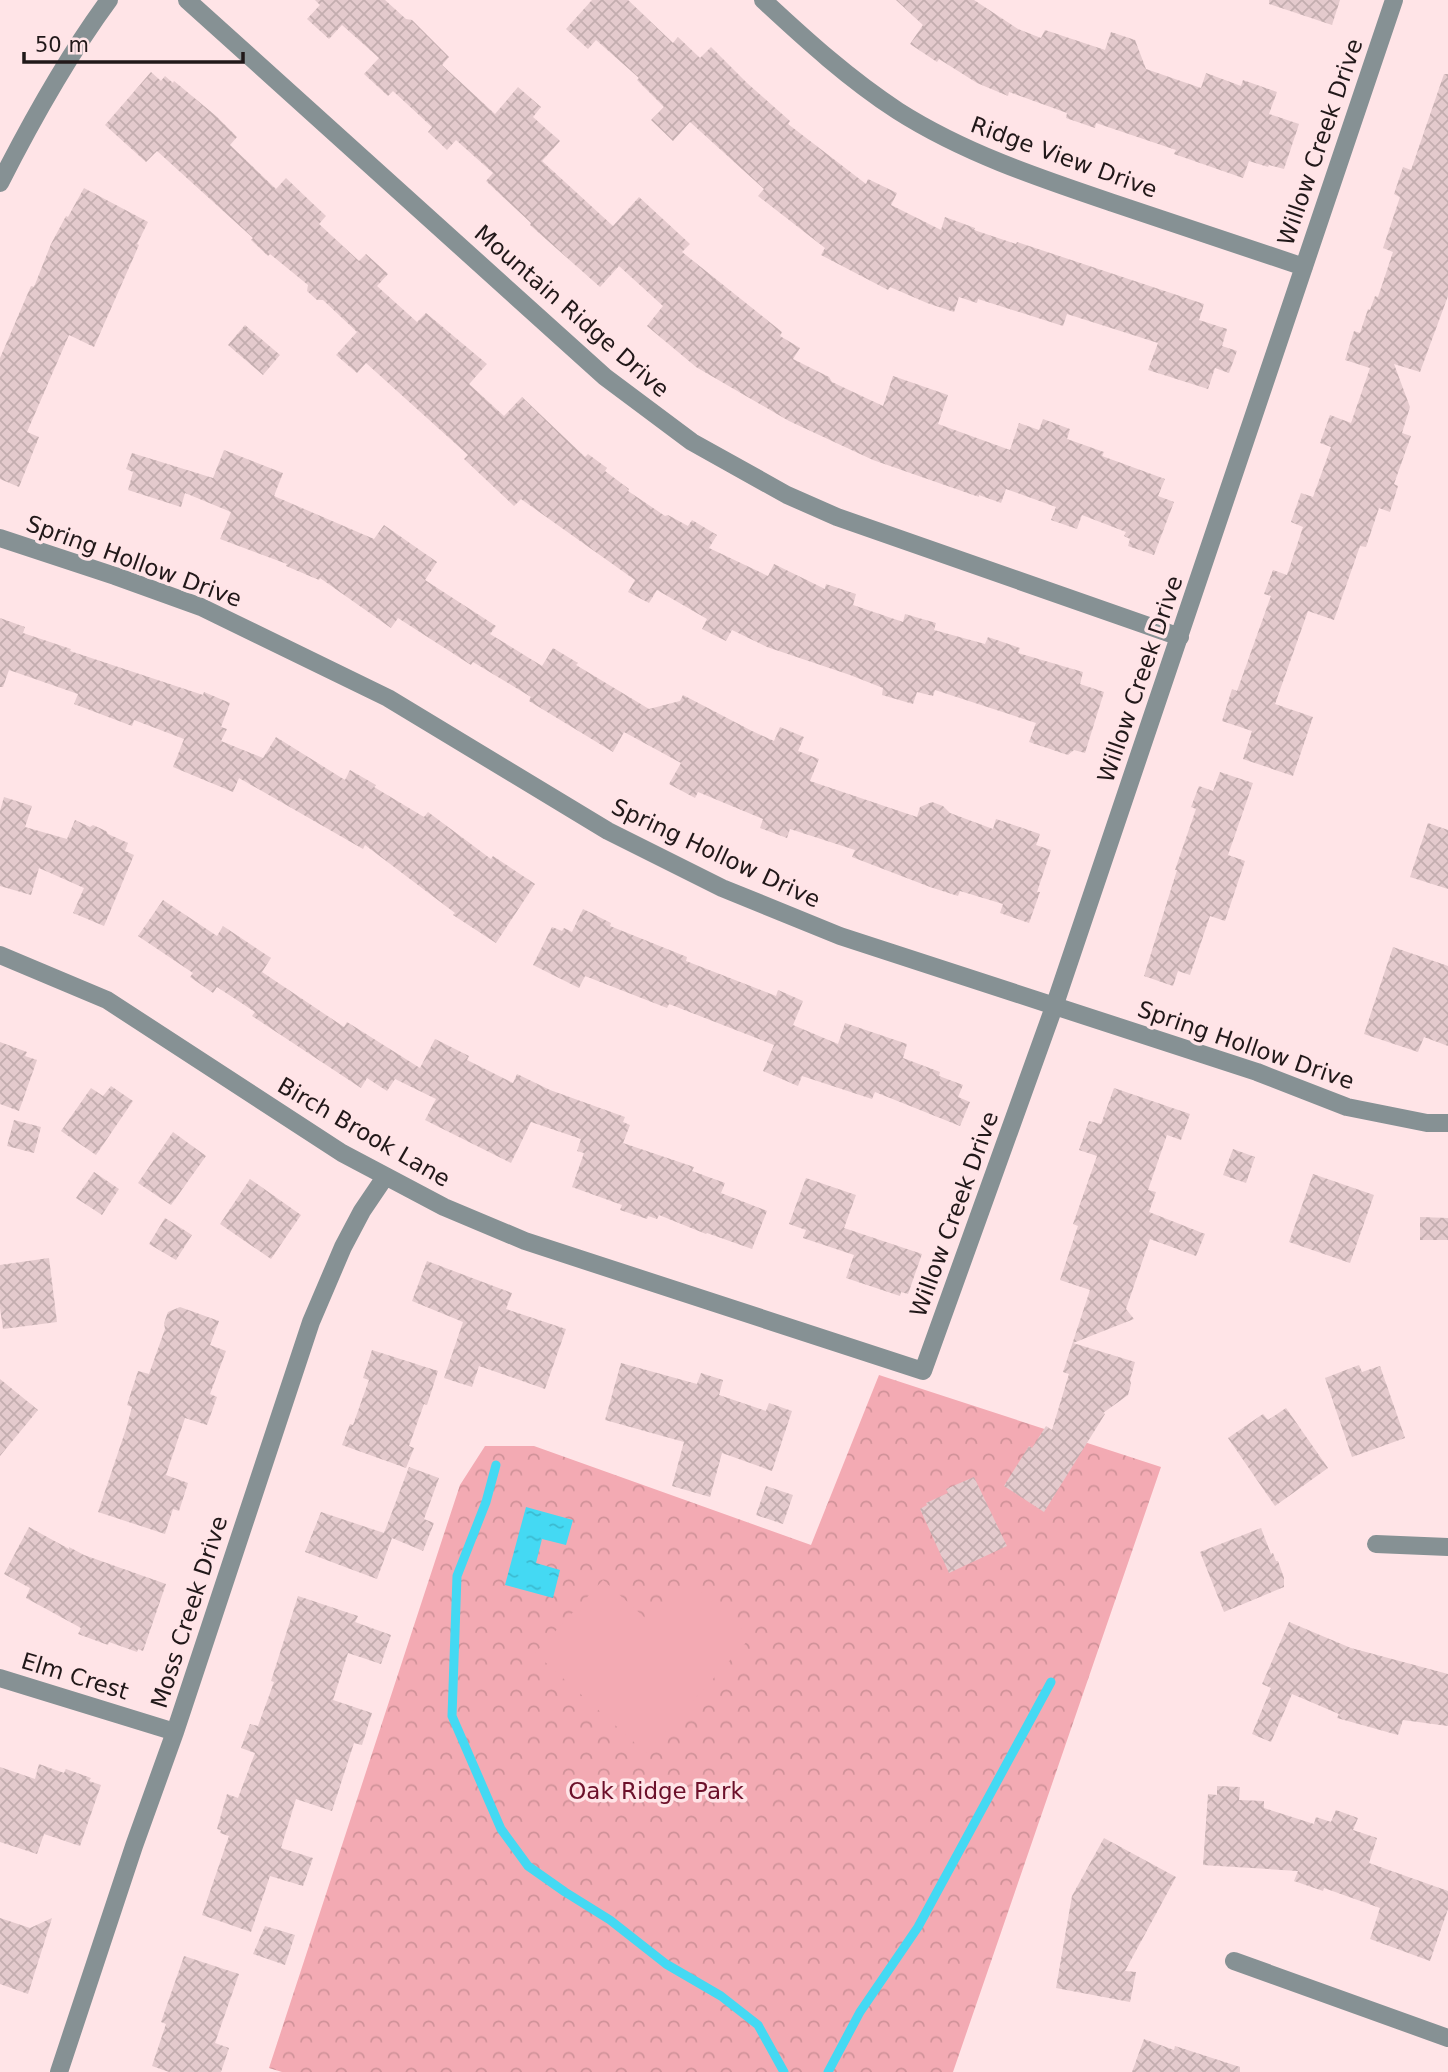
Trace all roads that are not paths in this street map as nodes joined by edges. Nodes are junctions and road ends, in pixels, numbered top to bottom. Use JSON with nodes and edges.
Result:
{"nodes":[{"id":1,"x":109,"y":0,"type":"edge"},
{"id":2,"x":187,"y":0,"type":"edge"},
{"id":3,"x":763,"y":0,"type":"edge"},
{"id":4,"x":1394,"y":0,"type":"edge"},
{"id":5,"x":0,"y":183,"type":"edge"},
{"id":6,"x":1304,"y":267,"type":"junction"},
{"id":7,"x":0,"y":538,"type":"edge"},
{"id":8,"x":1180,"y":637,"type":"junction"},
{"id":9,"x":0,"y":955,"type":"edge"},
{"id":10,"x":1054,"y":1007,"type":"junction"},
{"id":11,"x":1448,"y":1123,"type":"edge"},
{"id":12,"x":385,"y":1177,"type":"junction"},
{"id":13,"x":923,"y":1371,"type":"joint"},
{"id":14,"x":1376,"y":1544,"type":"dead end"},
{"id":15,"x":1448,"y":1547,"type":"edge"},
{"id":16,"x":0,"y":1678,"type":"edge"},
{"id":17,"x":175,"y":1732,"type":"junction"},
{"id":18,"x":1234,"y":1961,"type":"dead end"},
{"id":19,"x":1448,"y":2038,"type":"edge"},
{"id":20,"x":59,"y":2072,"type":"edge"}],
"edges":[{"from":1,"to":5,"type":"street"},
{"from":2,"to":8,"type":"street","name":"Mountain Ridge Drive"},
{"from":3,"to":6,"type":"street","name":"Ridge View Drive"},
{"from":4,"to":6,"type":"street","name":"Willow Creek Drive"},
{"from":6,"to":8,"type":"street","name":"Willow Creek Drive"},
{"from":7,"to":10,"type":"street","name":"Spring Hollow Drive"},
{"from":8,"to":10,"type":"street","name":"Willow Creek Drive"},
{"from":9,"to":12,"type":"street","name":"Birch Brook Lane"},
{"from":10,"to":11,"type":"street","name":"Spring Hollow Drive"},
{"from":10,"to":13,"type":"street","name":"Willow Creek Drive"},
{"from":12,"to":13,"type":"street","name":"Birch Brook Lane"},
{"from":12,"to":17,"type":"street","name":"Moss Creek Drive"},
{"from":14,"to":15,"type":"street"},
{"from":16,"to":17,"type":"street","name":"Elm Crest"},
{"from":17,"to":20,"type":"street","name":"Moss Creek Drive"},
{"from":18,"to":19,"type":"street"}]}
